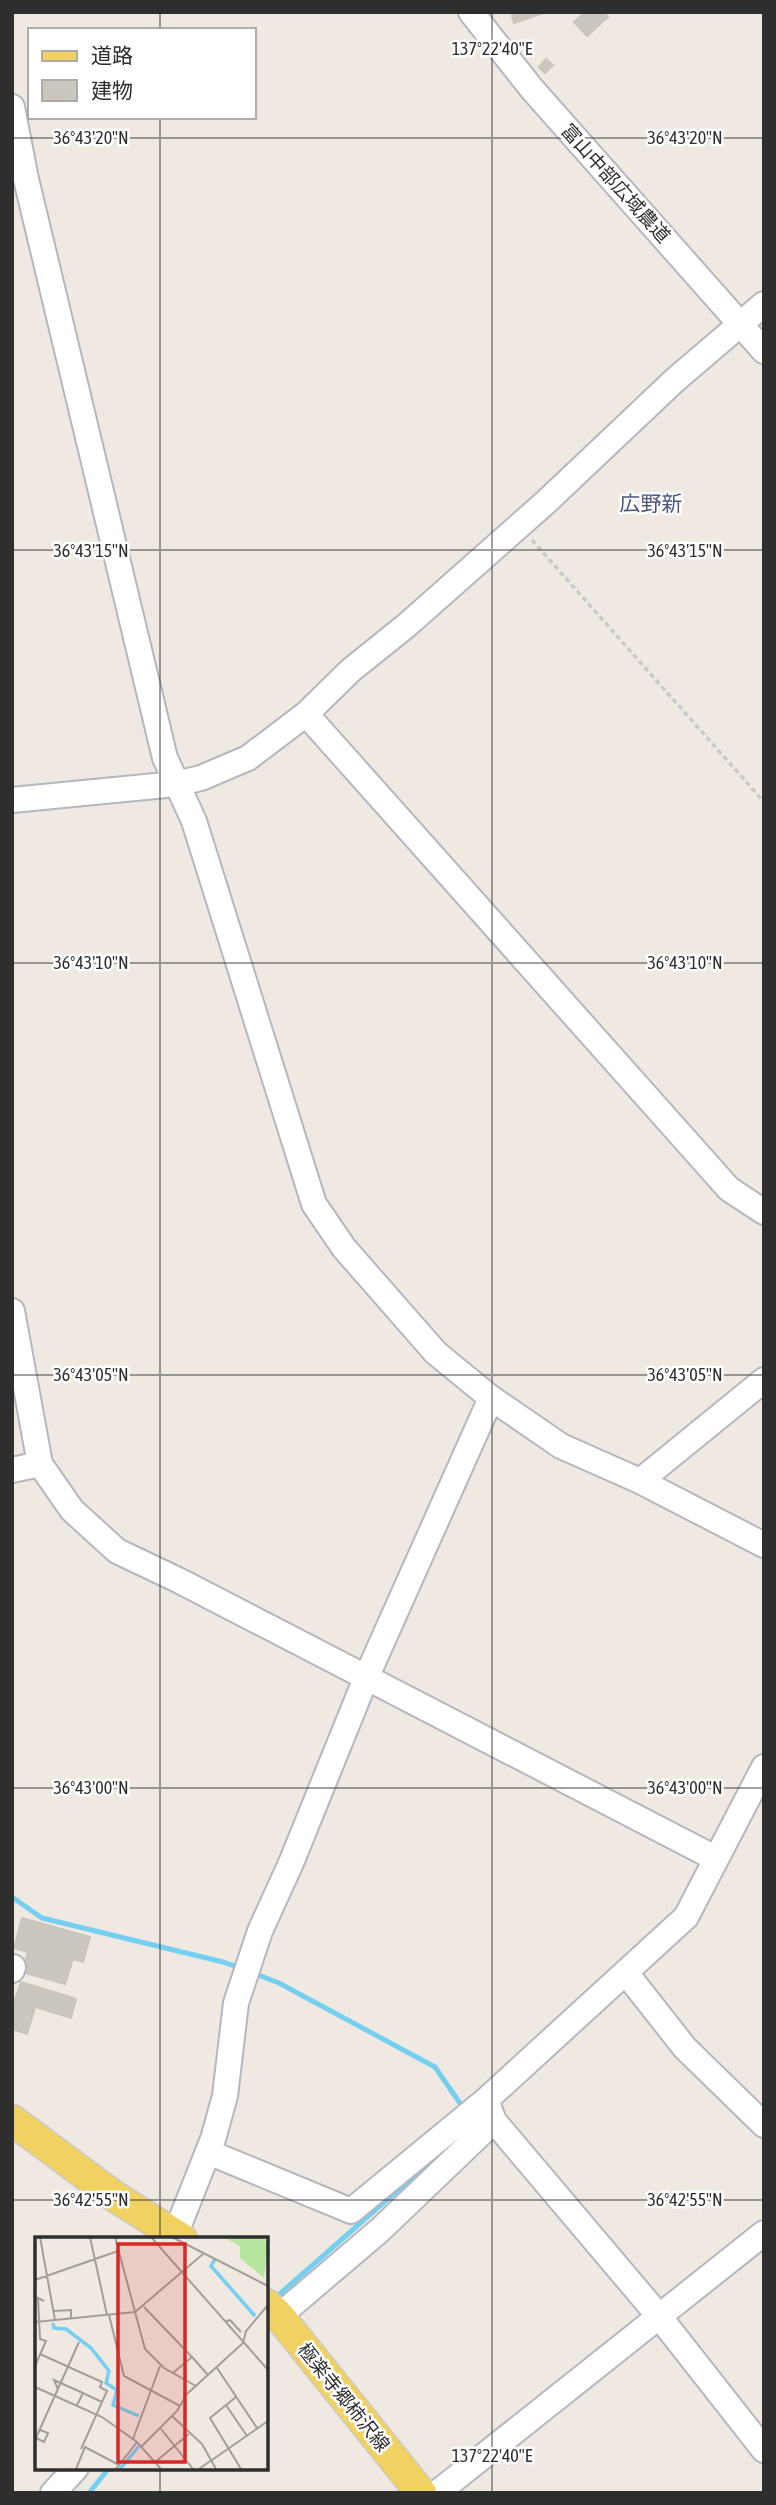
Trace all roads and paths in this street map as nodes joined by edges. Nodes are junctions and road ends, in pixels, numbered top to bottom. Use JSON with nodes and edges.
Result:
{"nodes":[{"id":1,"x":471,"y":12,"type":"edge"},
{"id":2,"x":12,"y":107,"type":"edge"},
{"id":3,"x":764,"y":304,"type":"edge"},
{"id":4,"x":741,"y":325,"type":"junction"},
{"id":5,"x":764,"y":351,"type":"edge"},
{"id":6,"x":519,"y":526,"type":"junction"},
{"id":7,"x":306,"y":714,"type":"junction"},
{"id":8,"x":176,"y":784,"type":"junction"},
{"id":9,"x":12,"y":800,"type":"edge"},
{"id":10,"x":764,"y":802,"type":"edge"},
{"id":11,"x":764,"y":1212,"type":"edge"},
{"id":12,"x":12,"y":1311,"type":"edge"},
{"id":13,"x":764,"y":1380,"type":"edge"},
{"id":14,"x":491,"y":1398,"type":"junction"},
{"id":15,"x":40,"y":1464,"type":"junction"},
{"id":16,"x":12,"y":1470,"type":"edge"},
{"id":17,"x":640,"y":1481,"type":"junction"},
{"id":18,"x":764,"y":1545,"type":"edge"},
{"id":19,"x":366,"y":1678,"type":"junction"},
{"id":20,"x":764,"y":1767,"type":"edge"},
{"id":21,"x":715,"y":1858,"type":"junction"},
{"id":22,"x":626,"y":1973,"type":"junction"},
{"id":23,"x":490,"y":2110,"type":"junction"},
{"id":24,"x":12,"y":2120,"type":"edge"},
{"id":25,"x":764,"y":2125,"type":"edge"},
{"id":26,"x":208,"y":2152,"type":"junction"},
{"id":27,"x":764,"y":2233,"type":"edge"},
{"id":28,"x":178,"y":2237,"type":"edge"},
{"id":29,"x":273,"y":2310,"type":"edge"},
{"id":30,"x":659,"y":2315,"type":"junction"},
{"id":31,"x":764,"y":2450,"type":"edge"},
{"id":32,"x":74,"y":2470,"type":"edge"},
{"id":33,"x":53,"y":2493,"type":"edge"},
{"id":34,"x":421,"y":2493,"type":"edge"},
{"id":35,"x":437,"y":2493,"type":"edge"}],
"edges":[{"from":1,"to":4,"type":"street","name":"富山中部広域農道"},
{"from":2,"to":8,"type":"street"},
{"from":3,"to":4,"type":"street"},
{"from":4,"to":5,"type":"street","name":"富山中部広域農道"},
{"from":4,"to":6,"type":"street"},
{"from":6,"to":7,"type":"street"},
{"from":6,"to":10,"type":"path"},
{"from":7,"to":8,"type":"street"},
{"from":7,"to":11,"type":"street"},
{"from":8,"to":9,"type":"street"},
{"from":8,"to":14,"type":"street"},
{"from":12,"to":15,"type":"street"},
{"from":13,"to":17,"type":"street"},
{"from":14,"to":17,"type":"street"},
{"from":14,"to":19,"type":"street"},
{"from":15,"to":16,"type":"street"},
{"from":15,"to":19,"type":"street"},
{"from":17,"to":18,"type":"street"},
{"from":19,"to":21,"type":"street"},
{"from":19,"to":26,"type":"street"},
{"from":20,"to":21,"type":"street"},
{"from":21,"to":22,"type":"street"},
{"from":22,"to":23,"type":"street"},
{"from":22,"to":25,"type":"street"},
{"from":23,"to":26,"type":"street"},
{"from":23,"to":29,"type":"street"},
{"from":23,"to":30,"type":"street"},
{"from":24,"to":28,"type":"main road"},
{"from":26,"to":28,"type":"street"},
{"from":27,"to":30,"type":"street"},
{"from":29,"to":34,"type":"main road","name":"極楽寺郷柿沢線"},
{"from":30,"to":31,"type":"street"},
{"from":30,"to":35,"type":"street"},
{"from":32,"to":33,"type":"street"}]}
